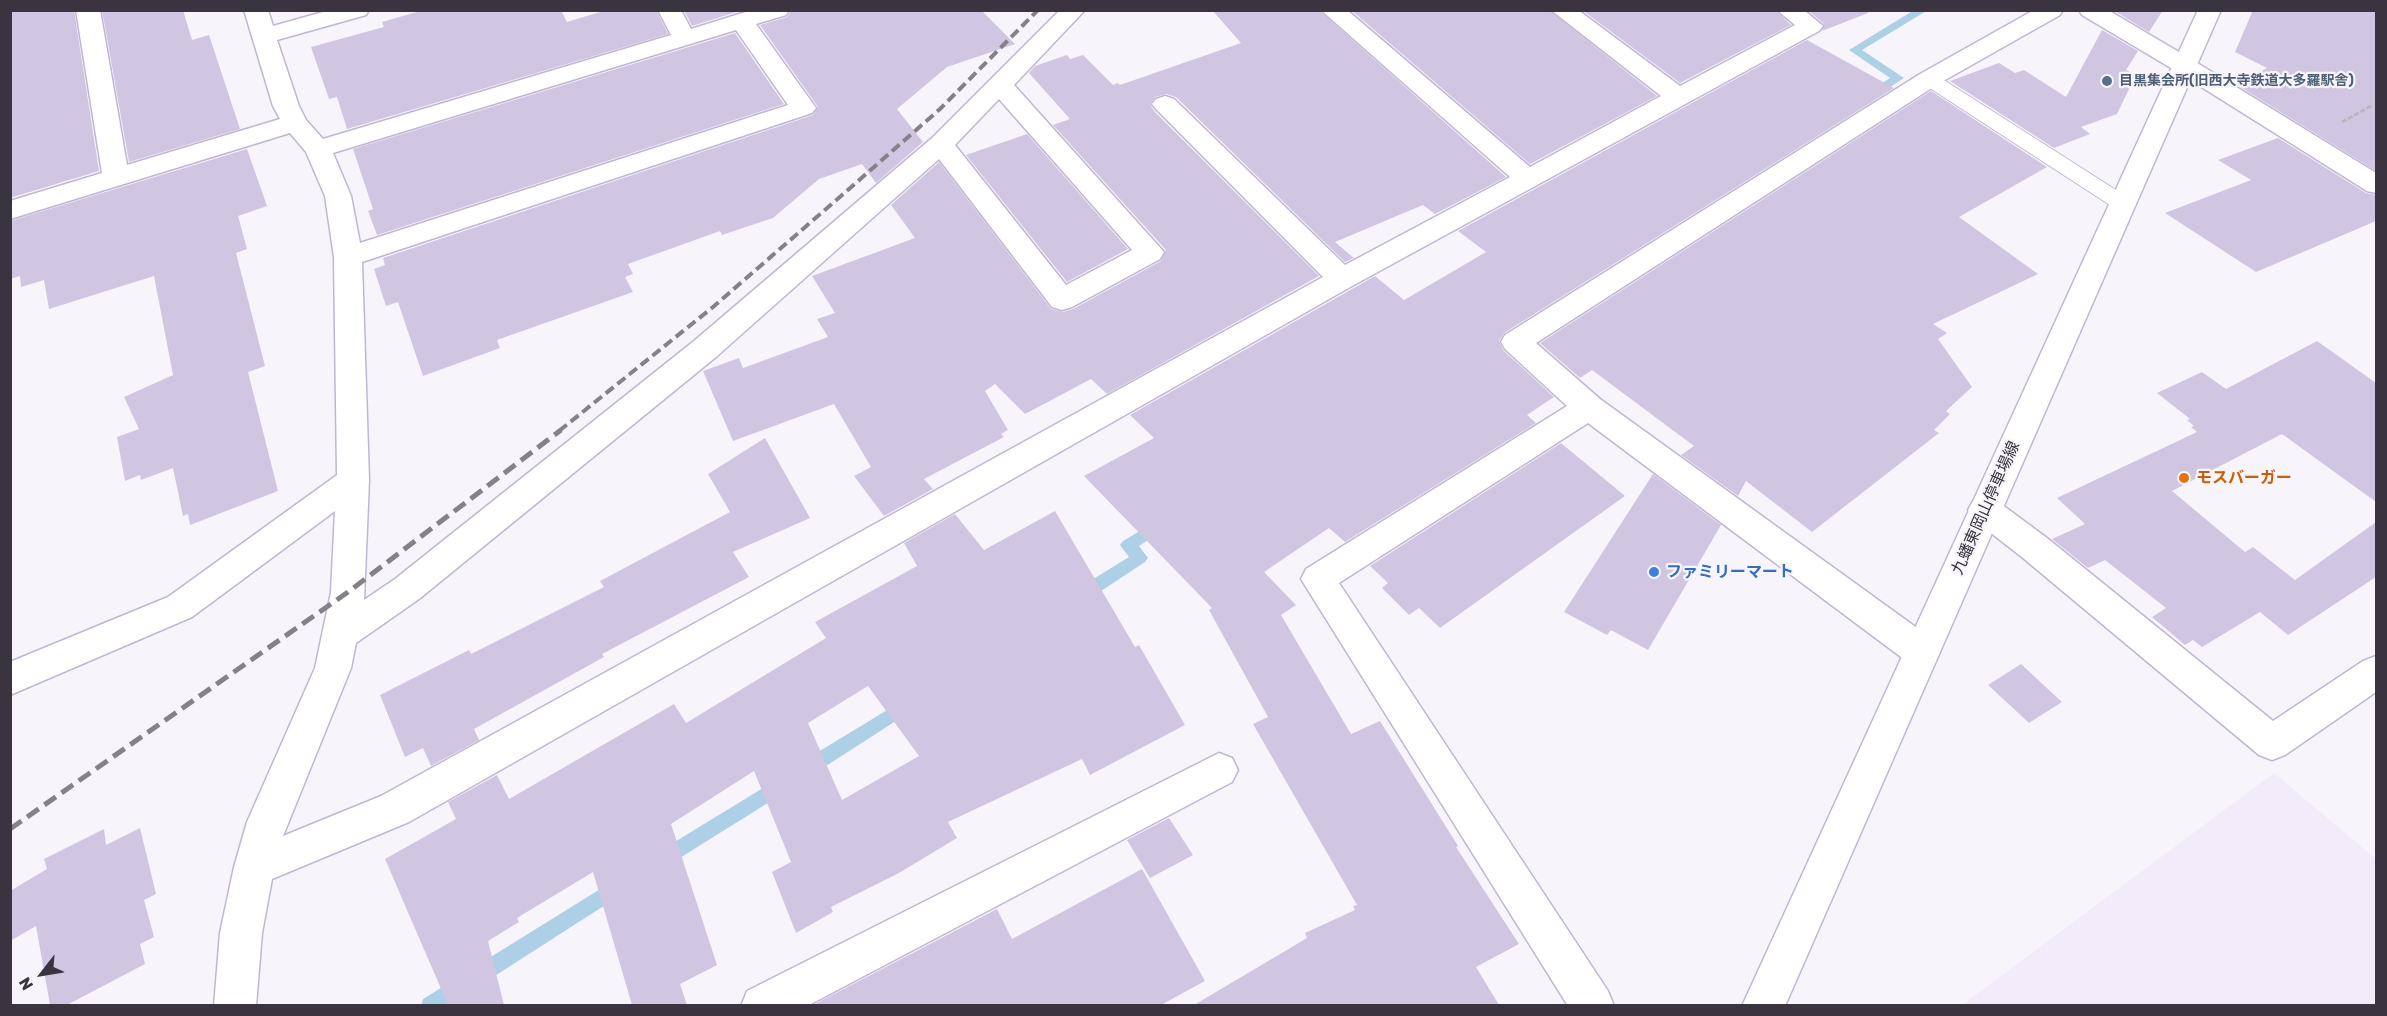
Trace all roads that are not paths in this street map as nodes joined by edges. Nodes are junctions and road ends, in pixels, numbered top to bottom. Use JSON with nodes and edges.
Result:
{"nodes":[{"id":1,"x":88,"y":10,"type":"edge"},
{"id":2,"x":256,"y":10,"type":"edge"},
{"id":3,"x":358,"y":10,"type":"edge"},
{"id":4,"x":669,"y":10,"type":"edge"},
{"id":5,"x":778,"y":10,"type":"edge"},
{"id":6,"x":1074,"y":10,"type":"edge"},
{"id":7,"x":1332,"y":10,"type":"edge"},
{"id":8,"x":1562,"y":10,"type":"edge"},
{"id":9,"x":1788,"y":10,"type":"edge"},
{"id":10,"x":2052,"y":10,"type":"edge"},
{"id":11,"x":2090,"y":10,"type":"edge"},
{"id":12,"x":2210,"y":10,"type":"edge"},
{"id":13,"x":742,"y":22,"type":"junction"},
{"id":14,"x":265,"y":36,"type":"junction"},
{"id":15,"x":685,"y":39,"type":"junction"},
{"id":16,"x":2185,"y":66,"type":"junction"},
{"id":17,"x":1929,"y":80,"type":"junction"},
{"id":18,"x":1000,"y":85,"type":"junction"},
{"id":19,"x":1678,"y":97,"type":"junction"},
{"id":20,"x":1165,"y":104,"type":"dead end"},
{"id":21,"x":295,"y":123,"type":"junction"},
{"id":22,"x":941,"y":144,"type":"junction"},
{"id":23,"x":318,"y":148,"type":"junction"},
{"id":24,"x":116,"y":178,"type":"junction"},
{"id":25,"x":1528,"y":179,"type":"junction"},
{"id":26,"x":2376,"y":184,"type":"edge"},
{"id":27,"x":2123,"y":204,"type":"junction"},
{"id":28,"x":10,"y":210,"type":"edge"},
{"id":29,"x":348,"y":257,"type":"junction"},
{"id":30,"x":1342,"y":279,"type":"junction"},
{"id":31,"x":1589,"y":407,"type":"junction"},
{"id":32,"x":352,"y":480,"type":"junction"},
{"id":33,"x":1985,"y":510,"type":"junction"},
{"id":34,"x":340,"y":634,"type":"junction"},
{"id":35,"x":1922,"y":652,"type":"junction"},
{"id":36,"x":2376,"y":672,"type":"edge"},
{"id":37,"x":10,"y":679,"type":"edge"},
{"id":38,"x":1219,"y":770,"type":"dead end"},
{"id":39,"x":254,"y":867,"type":"junction"},
{"id":40,"x":235,"y":1005,"type":"edge"},
{"id":41,"x":762,"y":1005,"type":"edge"},
{"id":42,"x":1593,"y":1005,"type":"edge"},
{"id":43,"x":1763,"y":1005,"type":"edge"}],
"edges":[{"from":1,"to":24,"type":"street"},
{"from":2,"to":14,"type":"street"},
{"from":3,"to":14,"type":"street"},
{"from":4,"to":15,"type":"street"},
{"from":5,"to":13,"type":"street"},
{"from":6,"to":18,"type":"street"},
{"from":7,"to":25,"type":"street"},
{"from":8,"to":19,"type":"street"},
{"from":9,"to":19,"type":"street"},
{"from":10,"to":17,"type":"street"},
{"from":11,"to":16,"type":"street"},
{"from":12,"to":16,"type":"street","name":"九蟠東岡山停車場線"},
{"from":13,"to":15,"type":"street"},
{"from":13,"to":29,"type":"street"},
{"from":14,"to":21,"type":"street"},
{"from":15,"to":23,"type":"street"},
{"from":16,"to":26,"type":"street"},
{"from":16,"to":27,"type":"street","name":"九蟠東岡山停車場線"},
{"from":17,"to":27,"type":"lane"},
{"from":17,"to":31,"type":"street"},
{"from":18,"to":22,"type":"street"},
{"from":18,"to":22,"type":"street"},
{"from":19,"to":25,"type":"street"},
{"from":20,"to":30,"type":"street"},
{"from":21,"to":23,"type":"street"},
{"from":21,"to":24,"type":"street"},
{"from":22,"to":34,"type":"street"},
{"from":23,"to":29,"type":"street"},
{"from":24,"to":28,"type":"street"},
{"from":25,"to":30,"type":"street"},
{"from":27,"to":33,"type":"street","name":"九蟠東岡山停車場線"},
{"from":29,"to":32,"type":"street"},
{"from":30,"to":39,"type":"street"},
{"from":31,"to":35,"type":"street"},
{"from":31,"to":42,"type":"street"},
{"from":32,"to":34,"type":"street"},
{"from":32,"to":37,"type":"street"},
{"from":33,"to":35,"type":"street","name":"九蟠東岡山停車場線"},
{"from":33,"to":36,"type":"street"},
{"from":34,"to":39,"type":"street"},
{"from":35,"to":43,"type":"street","name":"九蟠東岡山停車場線"},
{"from":38,"to":41,"type":"street"},
{"from":39,"to":40,"type":"street"}]}
